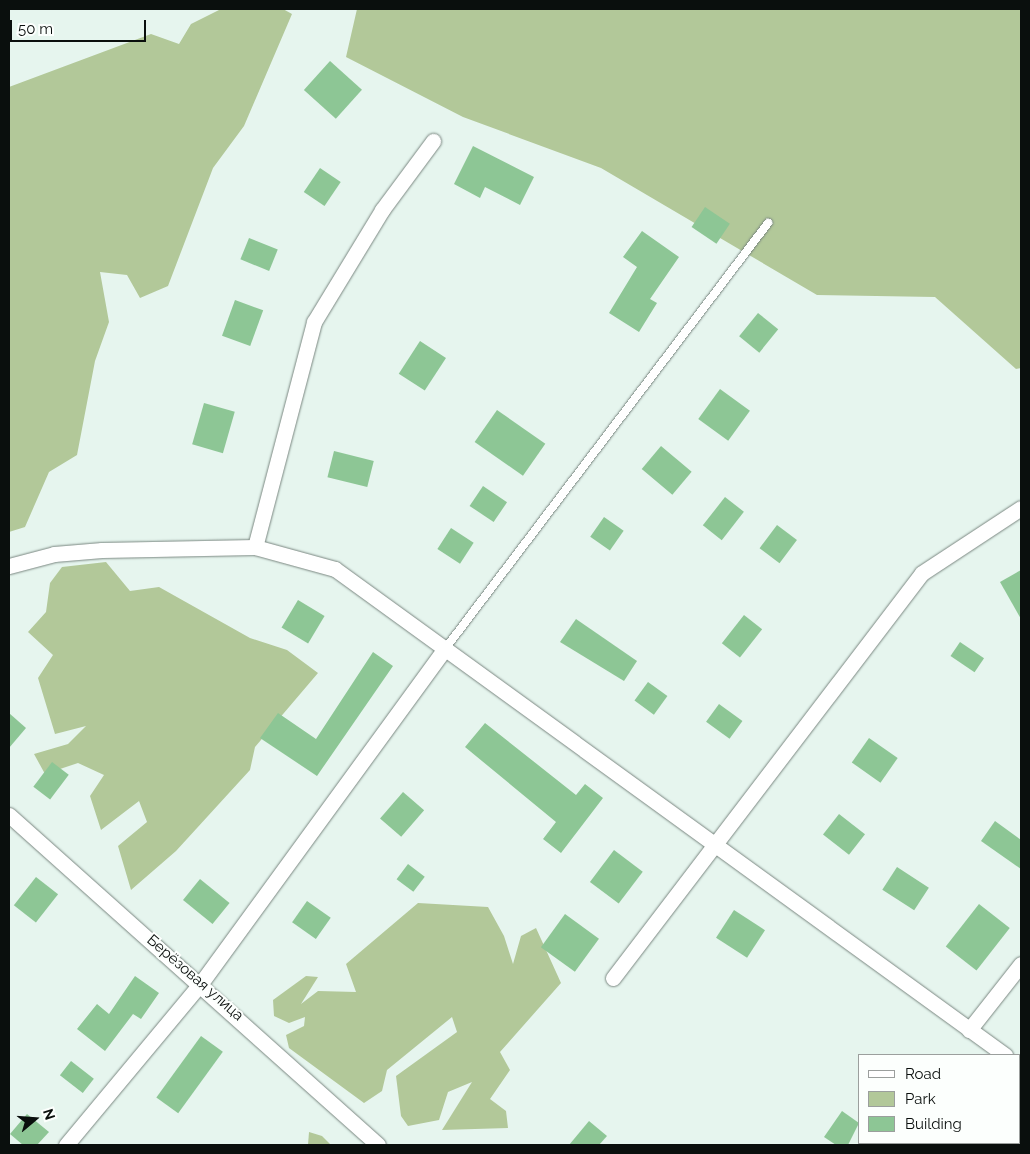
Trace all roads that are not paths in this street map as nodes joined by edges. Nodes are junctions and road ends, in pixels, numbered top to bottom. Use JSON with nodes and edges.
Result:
{"nodes":[{"id":1,"x":433,"y":141,"type":"dead end"},
{"id":2,"x":768,"y":223,"type":"dead end"},
{"id":3,"x":1021,"y":508,"type":"edge"},
{"id":4,"x":255,"y":547,"type":"junction"},
{"id":5,"x":9,"y":566,"type":"edge"},
{"id":6,"x":445,"y":649,"type":"junction"},
{"id":7,"x":9,"y":815,"type":"edge"},
{"id":8,"x":714,"y":845,"type":"junction"},
{"id":9,"x":1021,"y":964,"type":"edge"},
{"id":10,"x":613,"y":978,"type":"dead end"},
{"id":11,"x":201,"y":983,"type":"junction"},
{"id":12,"x":969,"y":1030,"type":"junction"},
{"id":13,"x":985,"y":1050,"type":"edge"},
{"id":14,"x":1001,"y":1054,"type":"edge"},
{"id":15,"x":66,"y":1145,"type":"edge"},
{"id":16,"x":378,"y":1145,"type":"edge"}],
"edges":[{"from":1,"to":4,"type":"street"},
{"from":2,"to":6,"type":"lane"},
{"from":3,"to":8,"type":"street"},
{"from":4,"to":5,"type":"street"},
{"from":4,"to":6,"type":"street"},
{"from":6,"to":8,"type":"street"},
{"from":6,"to":11,"type":"street"},
{"from":7,"to":11,"type":"street","name":"Берёзовая улица"},
{"from":8,"to":10,"type":"street"},
{"from":8,"to":12,"type":"street"},
{"from":9,"to":12,"type":"street"},
{"from":11,"to":15,"type":"street"},
{"from":11,"to":16,"type":"street","name":"Берёзовая улица"},
{"from":12,"to":13,"type":"street"},
{"from":13,"to":14,"type":"street"}]}
